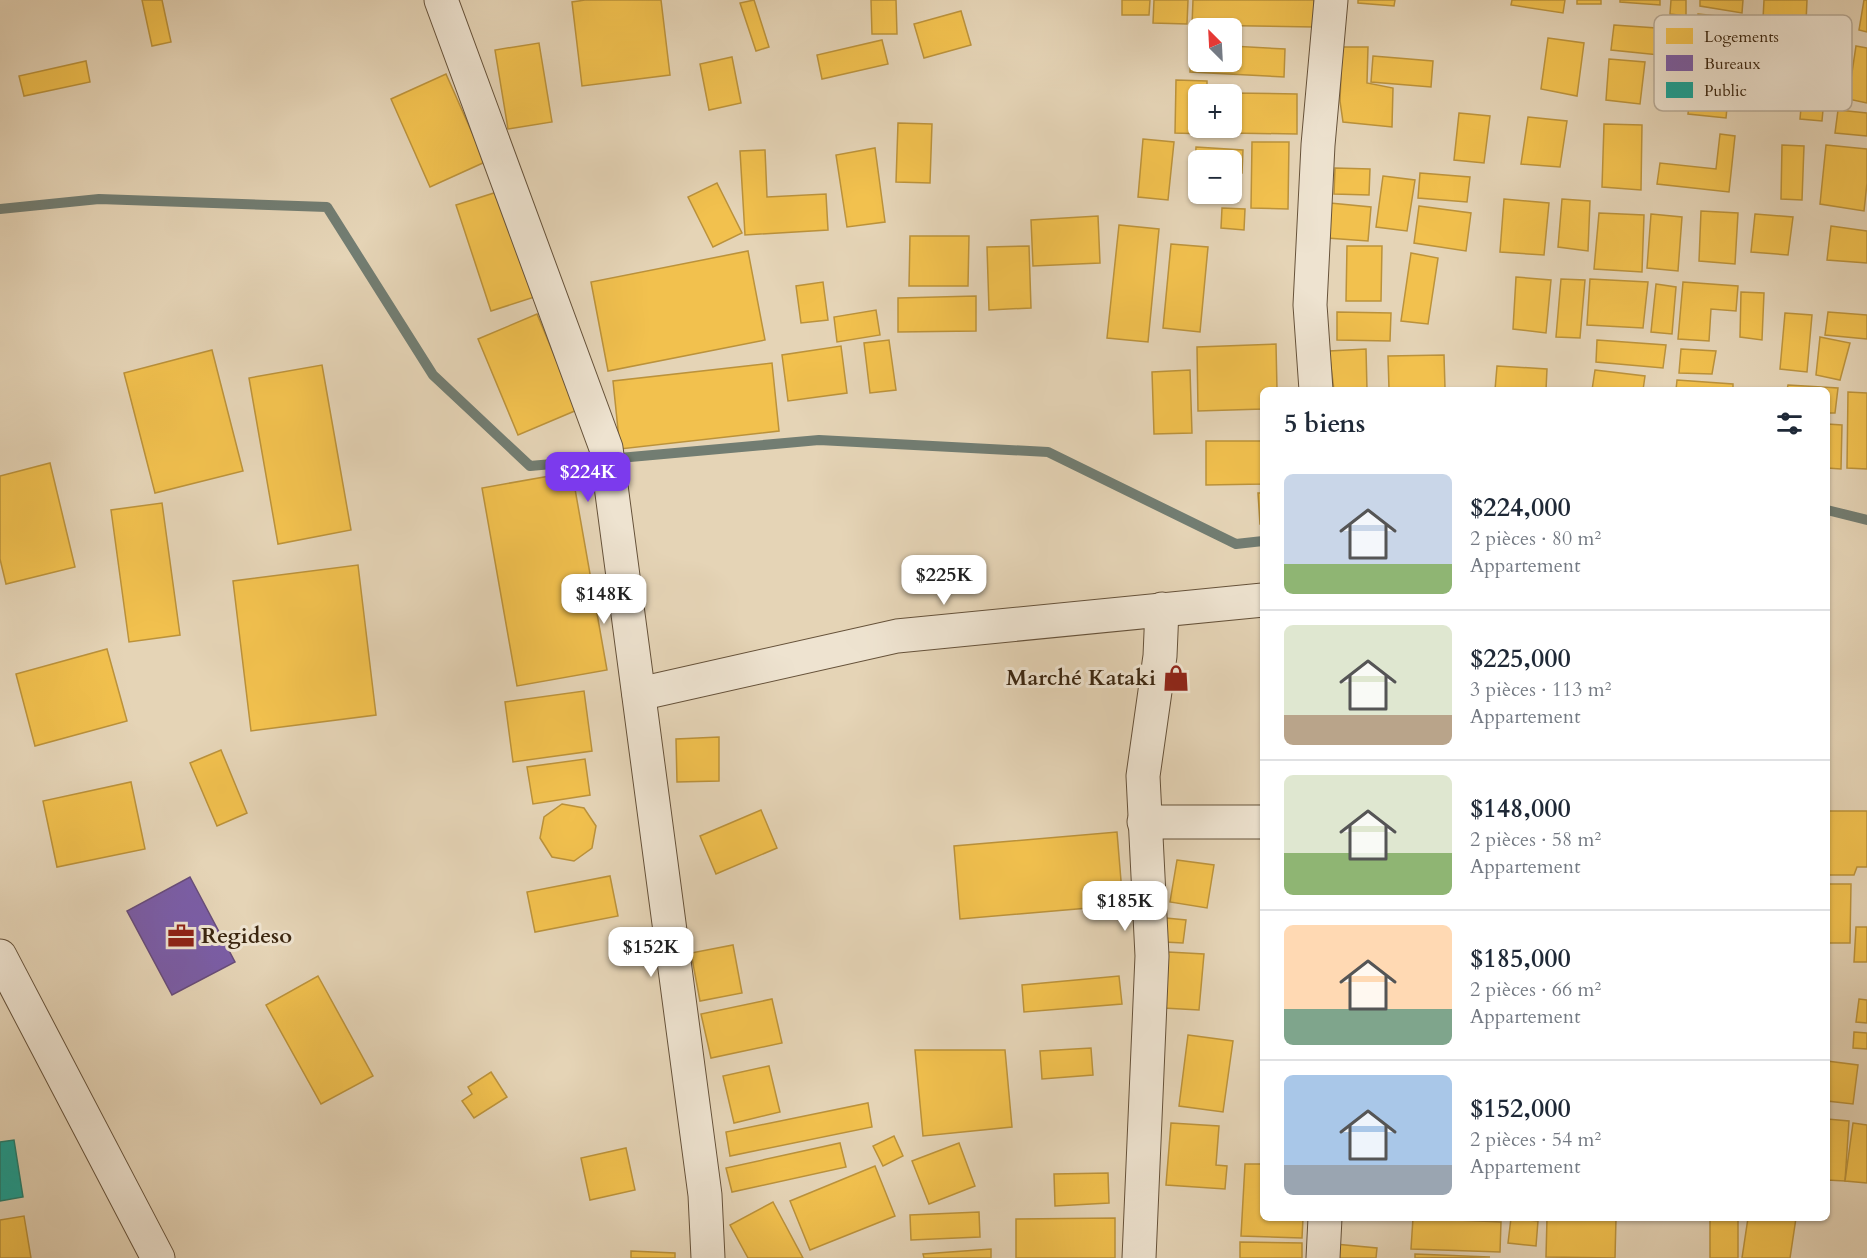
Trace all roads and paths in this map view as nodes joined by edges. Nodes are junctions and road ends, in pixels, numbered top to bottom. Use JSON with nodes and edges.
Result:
{"nodes":[{"id":1,"x":441,"y":0,"type":"edge"},
{"id":2,"x":1331,"y":0,"type":"edge"},
{"id":3,"x":1316,"y":387,"type":"edge"},
{"id":4,"x":1260,"y":600,"type":"edge"},
{"id":5,"x":1162,"y":609,"type":"junction"},
{"id":6,"x":639,"y":694,"type":"junction"},
{"id":7,"x":1144,"y":822,"type":"junction"},
{"id":8,"x":1260,"y":822,"type":"edge"},
{"id":9,"x":0,"y":956,"type":"edge"},
{"id":10,"x":1325,"y":1221,"type":"edge"},
{"id":11,"x":158,"y":1258,"type":"edge"},
{"id":12,"x":708,"y":1258,"type":"edge"},
{"id":13,"x":1139,"y":1258,"type":"edge"},
{"id":14,"x":1323,"y":1258,"type":"edge"}],
"edges":[{"from":1,"to":6,"type":"street"},
{"from":2,"to":3,"type":"street"},
{"from":4,"to":5,"type":"street"},
{"from":5,"to":6,"type":"street"},
{"from":5,"to":7,"type":"street"},
{"from":6,"to":12,"type":"street"},
{"from":7,"to":8,"type":"street"},
{"from":7,"to":13,"type":"street"},
{"from":9,"to":11,"type":"street"},
{"from":10,"to":14,"type":"street"}]}
